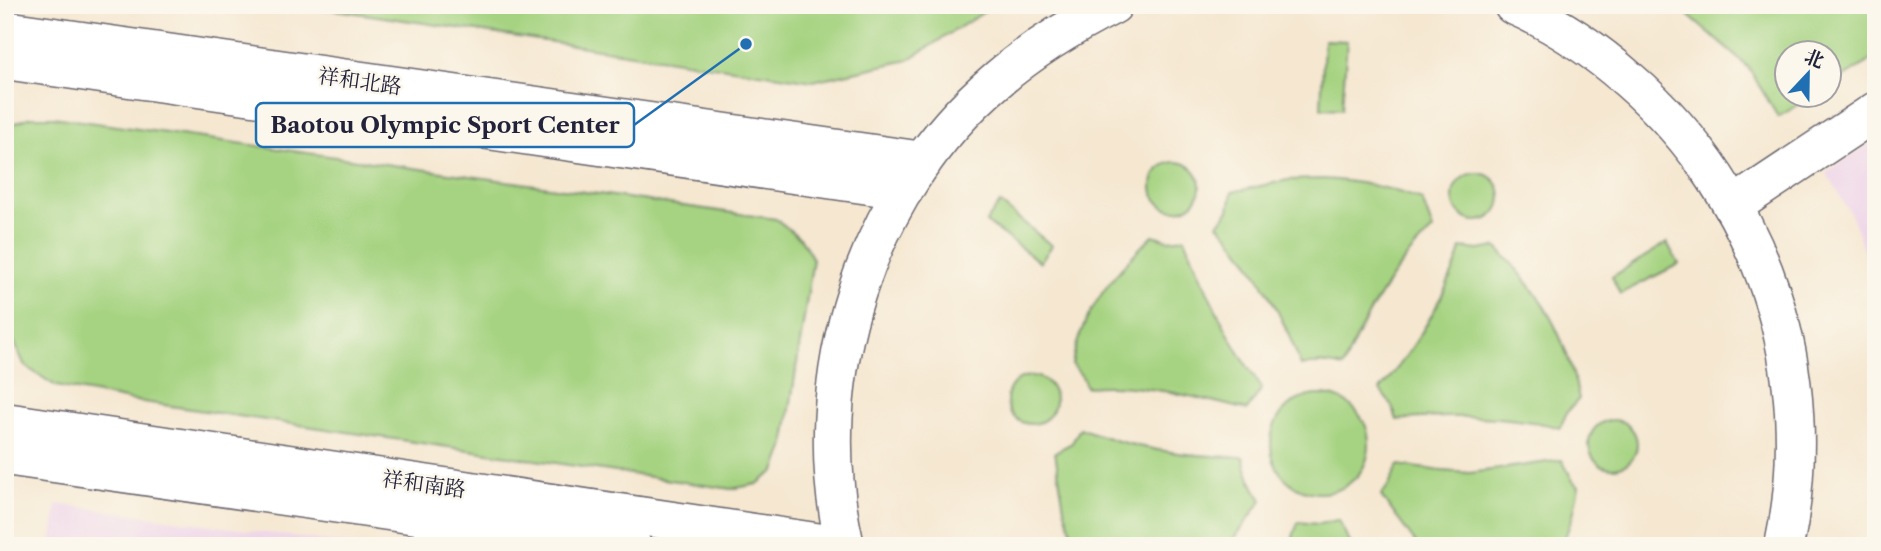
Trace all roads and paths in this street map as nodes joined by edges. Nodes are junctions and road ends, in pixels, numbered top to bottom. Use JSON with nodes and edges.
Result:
{"nodes":[{"id":1,"x":1113,"y":5,"type":"edge"},
{"id":2,"x":1513,"y":5,"type":"edge"},
{"id":3,"x":5,"y":30,"type":"edge"},
{"id":4,"x":5,"y":60,"type":"edge"},
{"id":5,"x":1876,"y":111,"type":"edge"},
{"id":6,"x":913,"y":176,"type":"junction"},
{"id":7,"x":1733,"y":206,"type":"junction"},
{"id":8,"x":5,"y":422,"type":"edge"},
{"id":9,"x":5,"y":456,"type":"edge"},
{"id":10,"x":632,"y":546,"type":"edge"},
{"id":11,"x":844,"y":546,"type":"edge"},
{"id":12,"x":1784,"y":546,"type":"edge"}],
"edges":[{"from":1,"to":6,"type":"street"},
{"from":2,"to":7,"type":"street"},
{"from":3,"to":6,"type":"street","name":"祥和北路"},
{"from":4,"to":6,"type":"street","name":"祥和北路"},
{"from":5,"to":7,"type":"street"},
{"from":6,"to":11,"type":"street"},
{"from":7,"to":12,"type":"street"},
{"from":8,"to":11,"type":"street","name":"祥和南路"},
{"from":9,"to":10,"type":"street","name":"祥和南路"}]}
